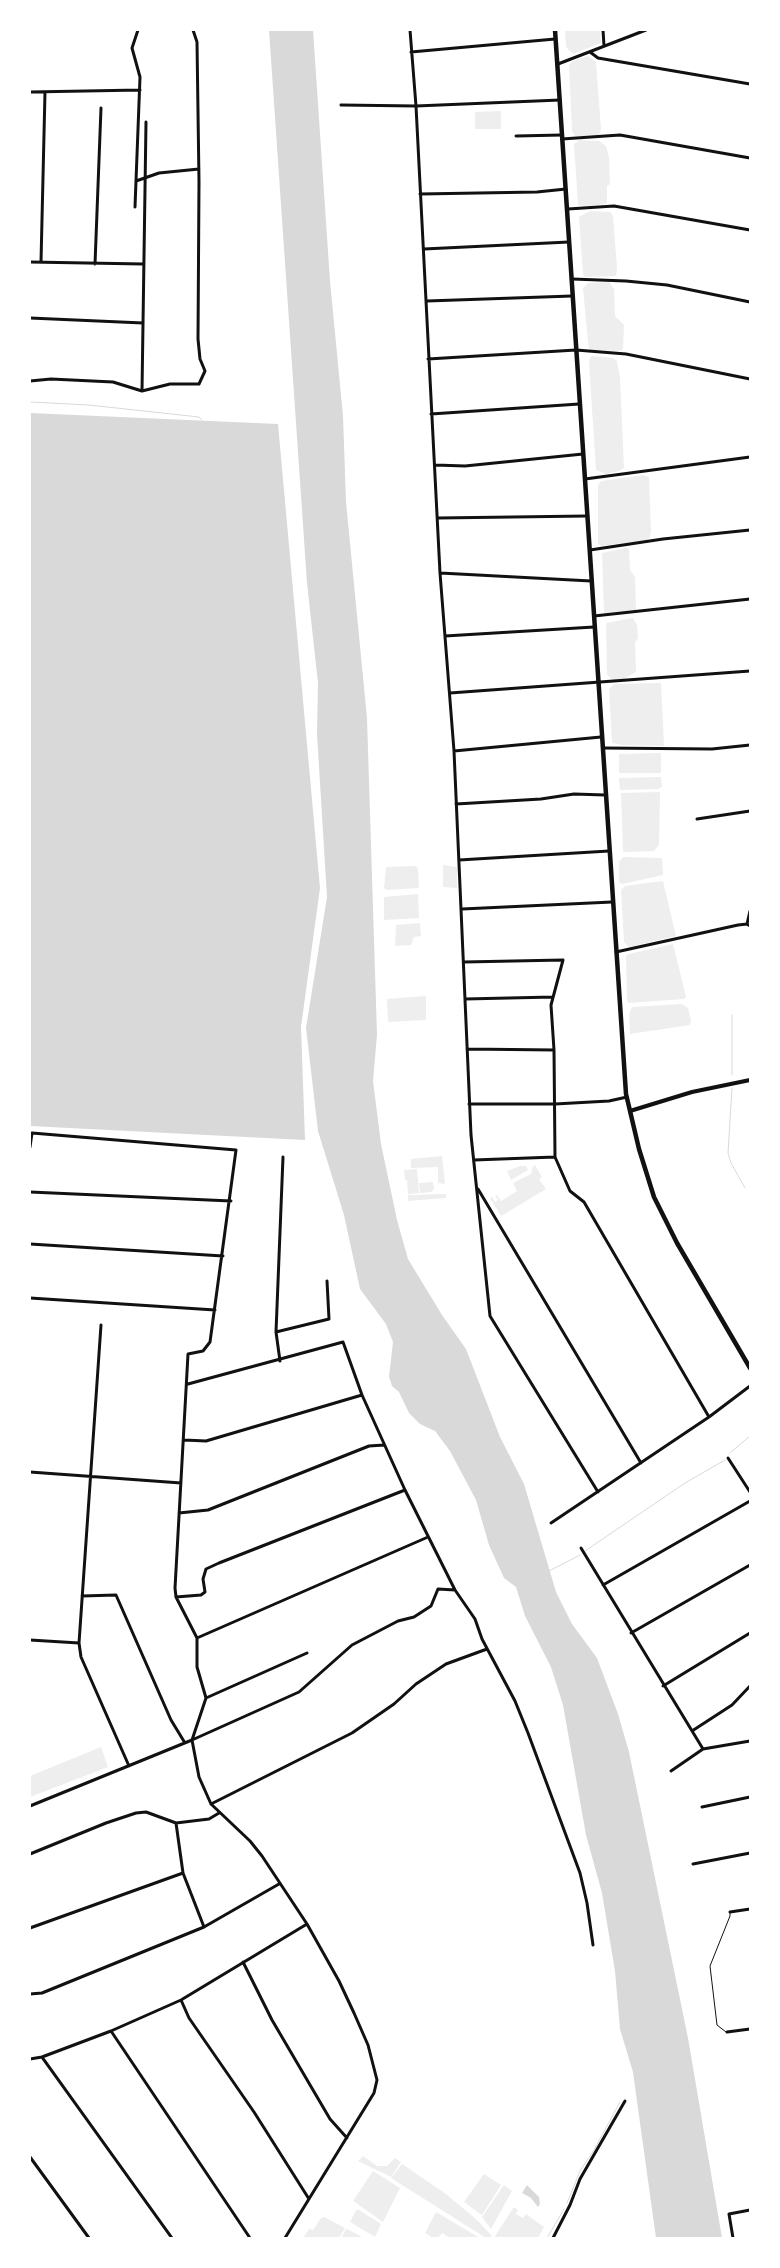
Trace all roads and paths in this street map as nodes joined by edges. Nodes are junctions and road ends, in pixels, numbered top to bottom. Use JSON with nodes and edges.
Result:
{"nodes":[{"id":1,"x":138,"y":30,"type":"edge"},
{"id":2,"x":193,"y":30,"type":"edge"},
{"id":3,"x":410,"y":30,"type":"edge"},
{"id":4,"x":555,"y":30,"type":"edge"},
{"id":5,"x":603,"y":30,"type":"edge"},
{"id":6,"x":646,"y":30,"type":"edge"},
{"id":7,"x":556,"y":38,"type":"junction"},
{"id":8,"x":604,"y":46,"type":"junction"},
{"id":9,"x":411,"y":52,"type":"junction"},
{"id":10,"x":590,"y":52,"type":"junction"},
{"id":11,"x":558,"y":64,"type":"junction"},
{"id":12,"x":750,"y":84,"type":"edge"},
{"id":13,"x":140,"y":90,"type":"junction"},
{"id":14,"x":30,"y":92,"type":"edge"},
{"id":15,"x":45,"y":92,"type":"junction"},
{"id":16,"x":560,"y":100,"type":"junction"},
{"id":17,"x":341,"y":106,"type":"dead end"},
{"id":18,"x":416,"y":106,"type":"junction"},
{"id":19,"x":102,"y":108,"type":"dead end"},
{"id":20,"x":146,"y":122,"type":"dead end"},
{"id":21,"x":516,"y":136,"type":"dead end"},
{"id":22,"x":562,"y":137,"type":"junction"},
{"id":23,"x":750,"y":158,"type":"edge"},
{"id":24,"x":199,"y":169,"type":"junction"},
{"id":25,"x":146,"y":178,"type":"junction"},
{"id":26,"x":136,"y":181,"type":"junction"},
{"id":27,"x":567,"y":189,"type":"junction"},
{"id":28,"x":420,"y":194,"type":"junction"},
{"id":29,"x":135,"y":208,"type":"dead end"},
{"id":30,"x":568,"y":209,"type":"junction"},
{"id":31,"x":750,"y":230,"type":"edge"},
{"id":32,"x":570,"y":242,"type":"junction"},
{"id":33,"x":424,"y":249,"type":"junction"},
{"id":34,"x":30,"y":262,"type":"edge"},
{"id":35,"x":41,"y":262,"type":"junction"},
{"id":36,"x":95,"y":264,"type":"junction"},
{"id":37,"x":143,"y":264,"type":"junction"},
{"id":38,"x":572,"y":279,"type":"junction"},
{"id":39,"x":572,"y":296,"type":"junction"},
{"id":40,"x":426,"y":300,"type":"junction"},
{"id":41,"x":750,"y":302,"type":"edge"},
{"id":42,"x":30,"y":318,"type":"edge"},
{"id":43,"x":143,"y":323,"type":"junction"},
{"id":44,"x":576,"y":350,"type":"junction"},
{"id":45,"x":428,"y":359,"type":"junction"},
{"id":46,"x":750,"y":379,"type":"edge"},
{"id":47,"x":30,"y":381,"type":"edge"},
{"id":48,"x":142,"y":390,"type":"junction"},
{"id":49,"x":579,"y":404,"type":"junction"},
{"id":50,"x":431,"y":414,"type":"junction"},
{"id":51,"x":583,"y":454,"type":"junction"},
{"id":52,"x":750,"y":457,"type":"edge"},
{"id":53,"x":435,"y":465,"type":"junction"},
{"id":54,"x":584,"y":479,"type":"junction"},
{"id":55,"x":587,"y":516,"type":"junction"},
{"id":56,"x":438,"y":518,"type":"junction"},
{"id":57,"x":750,"y":530,"type":"edge"},
{"id":58,"x":589,"y":550,"type":"junction"},
{"id":59,"x":440,"y":573,"type":"junction"},
{"id":60,"x":591,"y":581,"type":"junction"},
{"id":61,"x":750,"y":599,"type":"edge"},
{"id":62,"x":593,"y":616,"type":"junction"},
{"id":63,"x":594,"y":627,"type":"junction"},
{"id":64,"x":445,"y":636,"type":"junction"},
{"id":65,"x":750,"y":671,"type":"edge"},
{"id":66,"x":598,"y":682,"type":"junction"},
{"id":67,"x":450,"y":693,"type":"junction"},
{"id":68,"x":601,"y":737,"type":"junction"},
{"id":69,"x":750,"y":745,"type":"edge"},
{"id":70,"x":602,"y":748,"type":"junction"},
{"id":71,"x":454,"y":751,"type":"junction"},
{"id":72,"x":605,"y":795,"type":"junction"},
{"id":73,"x":456,"y":804,"type":"junction"},
{"id":74,"x":750,"y":811,"type":"edge"},
{"id":75,"x":697,"y":819,"type":"dead end"},
{"id":76,"x":609,"y":851,"type":"junction"},
{"id":77,"x":459,"y":860,"type":"junction"},
{"id":78,"x":612,"y":902,"type":"junction"},
{"id":79,"x":462,"y":909,"type":"junction"},
{"id":80,"x":750,"y":912,"type":"edge"},
{"id":81,"x":748,"y":925,"type":"edge"},
{"id":82,"x":616,"y":952,"type":"junction"},
{"id":83,"x":464,"y":962,"type":"junction"},
{"id":84,"x":553,"y":997,"type":"junction"},
{"id":85,"x":465,"y":998,"type":"junction"},
{"id":86,"x":467,"y":1049,"type":"junction"},
{"id":87,"x":554,"y":1050,"type":"junction"},
{"id":88,"x":750,"y":1080,"type":"edge"},
{"id":89,"x":627,"y":1097,"type":"junction"},
{"id":90,"x":469,"y":1104,"type":"junction"},
{"id":91,"x":555,"y":1104,"type":"junction"},
{"id":92,"x":630,"y":1111,"type":"junction"},
{"id":93,"x":30,"y":1148,"type":"edge"},
{"id":94,"x":284,"y":1156,"type":"dead end"},
{"id":95,"x":555,"y":1157,"type":"junction"},
{"id":96,"x":473,"y":1160,"type":"junction"},
{"id":97,"x":476,"y":1186,"type":"junction"},
{"id":98,"x":30,"y":1192,"type":"edge"},
{"id":99,"x":231,"y":1202,"type":"junction"},
{"id":100,"x":30,"y":1244,"type":"edge"},
{"id":101,"x":223,"y":1256,"type":"junction"},
{"id":102,"x":326,"y":1281,"type":"dead end"},
{"id":103,"x":30,"y":1298,"type":"edge"},
{"id":104,"x":215,"y":1310,"type":"junction"},
{"id":105,"x":101,"y":1325,"type":"dead end"},
{"id":106,"x":276,"y":1332,"type":"junction"},
{"id":107,"x":280,"y":1361,"type":"junction"},
{"id":108,"x":750,"y":1368,"type":"edge"},
{"id":109,"x":187,"y":1384,"type":"junction"},
{"id":110,"x":750,"y":1386,"type":"edge"},
{"id":111,"x":362,"y":1395,"type":"junction"},
{"id":112,"x":709,"y":1417,"type":"junction"},
{"id":113,"x":184,"y":1440,"type":"junction"},
{"id":114,"x":384,"y":1445,"type":"junction"},
{"id":115,"x":728,"y":1458,"type":"dead end"},
{"id":116,"x":642,"y":1463,"type":"junction"},
{"id":117,"x":30,"y":1472,"type":"edge"},
{"id":118,"x":90,"y":1476,"type":"junction"},
{"id":119,"x":181,"y":1483,"type":"junction"},
{"id":120,"x":405,"y":1490,"type":"junction"},
{"id":121,"x":598,"y":1492,"type":"junction"},
{"id":122,"x":750,"y":1492,"type":"edge"},
{"id":123,"x":750,"y":1501,"type":"edge"},
{"id":124,"x":179,"y":1513,"type":"junction"},
{"id":125,"x":551,"y":1523,"type":"dead end"},
{"id":126,"x":428,"y":1537,"type":"junction"},
{"id":127,"x":581,"y":1548,"type":"dead end"},
{"id":128,"x":750,"y":1565,"type":"edge"},
{"id":129,"x":603,"y":1585,"type":"junction"},
{"id":130,"x":455,"y":1590,"type":"junction"},
{"id":131,"x":82,"y":1596,"type":"junction"},
{"id":132,"x":176,"y":1597,"type":"junction"},
{"id":133,"x":750,"y":1633,"type":"edge"},
{"id":134,"x":632,"y":1634,"type":"junction"},
{"id":135,"x":197,"y":1638,"type":"junction"},
{"id":136,"x":30,"y":1640,"type":"edge"},
{"id":137,"x":79,"y":1643,"type":"junction"},
{"id":138,"x":487,"y":1649,"type":"junction"},
{"id":139,"x":307,"y":1653,"type":"dead end"},
{"id":140,"x":663,"y":1686,"type":"junction"},
{"id":141,"x":750,"y":1686,"type":"edge"},
{"id":142,"x":206,"y":1698,"type":"junction"},
{"id":143,"x":692,"y":1731,"type":"junction"},
{"id":144,"x":192,"y":1740,"type":"junction"},
{"id":145,"x":750,"y":1741,"type":"edge"},
{"id":146,"x":185,"y":1743,"type":"junction"},
{"id":147,"x":703,"y":1749,"type":"junction"},
{"id":148,"x":129,"y":1766,"type":"junction"},
{"id":149,"x":672,"y":1771,"type":"dead end"},
{"id":150,"x":750,"y":1797,"type":"edge"},
{"id":151,"x":211,"y":1804,"type":"junction"},
{"id":152,"x":30,"y":1806,"type":"edge"},
{"id":153,"x":702,"y":1807,"type":"dead end"},
{"id":154,"x":219,"y":1813,"type":"junction"},
{"id":155,"x":176,"y":1823,"type":"junction"},
{"id":156,"x":750,"y":1853,"type":"edge"},
{"id":157,"x":30,"y":1854,"type":"edge"},
{"id":158,"x":693,"y":1864,"type":"dead end"},
{"id":159,"x":183,"y":1873,"type":"junction"},
{"id":160,"x":279,"y":1884,"type":"junction"},
{"id":161,"x":750,"y":1909,"type":"edge"},
{"id":162,"x":730,"y":1912,"type":"joint"},
{"id":163,"x":307,"y":1924,"type":"junction"},
{"id":164,"x":204,"y":1927,"type":"junction"},
{"id":165,"x":30,"y":1928,"type":"edge"},
{"id":166,"x":594,"y":1945,"type":"dead end"},
{"id":167,"x":243,"y":1962,"type":"junction"},
{"id":168,"x":30,"y":1994,"type":"edge"},
{"id":169,"x":181,"y":2000,"type":"junction"},
{"id":170,"x":750,"y":2030,"type":"edge"},
{"id":171,"x":111,"y":2031,"type":"junction"},
{"id":172,"x":727,"y":2032,"type":"joint"},
{"id":173,"x":42,"y":2057,"type":"junction"},
{"id":174,"x":30,"y":2059,"type":"edge"},
{"id":175,"x":624,"y":2101,"type":"dead end"},
{"id":176,"x":347,"y":2138,"type":"junction"},
{"id":177,"x":30,"y":2157,"type":"edge"},
{"id":178,"x":309,"y":2199,"type":"junction"},
{"id":179,"x":750,"y":2210,"type":"edge"},
{"id":180,"x":88,"y":2238,"type":"edge"},
{"id":181,"x":172,"y":2238,"type":"edge"},
{"id":182,"x":250,"y":2238,"type":"edge"},
{"id":183,"x":285,"y":2238,"type":"edge"},
{"id":184,"x":553,"y":2238,"type":"edge"},
{"id":185,"x":733,"y":2238,"type":"edge"}],
"edges":[{"from":1,"to":13,"type":"street"},
{"from":2,"to":24,"type":"street"},
{"from":3,"to":9,"type":"street"},
{"from":4,"to":7,"type":"main road"},
{"from":5,"to":8,"type":"street"},
{"from":6,"to":8,"type":"street"},
{"from":7,"to":9,"type":"street"},
{"from":7,"to":11,"type":"main road"},
{"from":8,"to":10,"type":"street"},
{"from":9,"to":18,"type":"street"},
{"from":10,"to":11,"type":"street"},
{"from":10,"to":12,"type":"street"},
{"from":11,"to":16,"type":"main road"},
{"from":13,"to":15,"type":"street"},
{"from":13,"to":26,"type":"street"},
{"from":14,"to":15,"type":"street"},
{"from":15,"to":35,"type":"street"},
{"from":16,"to":18,"type":"street"},
{"from":16,"to":22,"type":"main road"},
{"from":17,"to":18,"type":"street"},
{"from":18,"to":28,"type":"street"},
{"from":19,"to":36,"type":"street"},
{"from":20,"to":25,"type":"street"},
{"from":21,"to":22,"type":"street"},
{"from":22,"to":23,"type":"street"},
{"from":22,"to":27,"type":"main road"},
{"from":24,"to":25,"type":"street"},
{"from":24,"to":48,"type":"street"},
{"from":25,"to":26,"type":"street"},
{"from":25,"to":37,"type":"street"},
{"from":26,"to":29,"type":"street"},
{"from":27,"to":28,"type":"street"},
{"from":27,"to":30,"type":"main road"},
{"from":28,"to":33,"type":"street"},
{"from":30,"to":31,"type":"street"},
{"from":30,"to":32,"type":"main road"},
{"from":32,"to":33,"type":"street"},
{"from":32,"to":38,"type":"main road"},
{"from":33,"to":40,"type":"street"},
{"from":34,"to":35,"type":"street"},
{"from":35,"to":36,"type":"street"},
{"from":36,"to":37,"type":"street"},
{"from":37,"to":43,"type":"street"},
{"from":38,"to":39,"type":"main road"},
{"from":38,"to":41,"type":"street"},
{"from":39,"to":40,"type":"street"},
{"from":39,"to":44,"type":"main road"},
{"from":40,"to":45,"type":"street"},
{"from":42,"to":43,"type":"street"},
{"from":43,"to":48,"type":"street"},
{"from":44,"to":45,"type":"street"},
{"from":44,"to":46,"type":"street"},
{"from":44,"to":49,"type":"main road"},
{"from":45,"to":50,"type":"street"},
{"from":47,"to":48,"type":"street"},
{"from":49,"to":50,"type":"street"},
{"from":49,"to":51,"type":"main road"},
{"from":50,"to":53,"type":"street"},
{"from":51,"to":53,"type":"street"},
{"from":51,"to":54,"type":"main road"},
{"from":52,"to":54,"type":"street"},
{"from":53,"to":56,"type":"street"},
{"from":54,"to":55,"type":"main road"},
{"from":55,"to":56,"type":"street"},
{"from":55,"to":58,"type":"main road"},
{"from":56,"to":59,"type":"street"},
{"from":57,"to":58,"type":"street"},
{"from":58,"to":60,"type":"main road"},
{"from":59,"to":60,"type":"street"},
{"from":59,"to":64,"type":"street"},
{"from":60,"to":62,"type":"main road"},
{"from":61,"to":62,"type":"street"},
{"from":62,"to":63,"type":"main road"},
{"from":63,"to":64,"type":"street"},
{"from":63,"to":66,"type":"main road"},
{"from":64,"to":67,"type":"street"},
{"from":65,"to":66,"type":"street"},
{"from":66,"to":67,"type":"street"},
{"from":66,"to":68,"type":"main road"},
{"from":67,"to":71,"type":"street"},
{"from":68,"to":70,"type":"main road"},
{"from":68,"to":71,"type":"street"},
{"from":69,"to":70,"type":"street"},
{"from":70,"to":72,"type":"main road"},
{"from":71,"to":73,"type":"street"},
{"from":72,"to":73,"type":"street"},
{"from":72,"to":76,"type":"main road"},
{"from":73,"to":77,"type":"street"},
{"from":74,"to":75,"type":"street"},
{"from":76,"to":77,"type":"street"},
{"from":76,"to":78,"type":"main road"},
{"from":77,"to":79,"type":"street"},
{"from":78,"to":79,"type":"street"},
{"from":78,"to":82,"type":"main road"},
{"from":79,"to":83,"type":"street"},
{"from":80,"to":81,"type":"street"},
{"from":81,"to":82,"type":"street"},
{"from":82,"to":89,"type":"main road"},
{"from":83,"to":84,"type":"street"},
{"from":83,"to":85,"type":"street"},
{"from":84,"to":85,"type":"street"},
{"from":84,"to":87,"type":"street"},
{"from":85,"to":86,"type":"street"},
{"from":86,"to":87,"type":"street"},
{"from":86,"to":90,"type":"street"},
{"from":87,"to":91,"type":"street"},
{"from":88,"to":92,"type":"street"},
{"from":89,"to":91,"type":"street"},
{"from":89,"to":92,"type":"main road"},
{"from":90,"to":91,"type":"street"},
{"from":90,"to":96,"type":"street"},
{"from":91,"to":95,"type":"street"},
{"from":92,"to":108,"type":"main road"},
{"from":93,"to":99,"type":"street"},
{"from":94,"to":106,"type":"street"},
{"from":95,"to":96,"type":"street"},
{"from":95,"to":112,"type":"street"},
{"from":96,"to":97,"type":"street"},
{"from":97,"to":116,"type":"street"},
{"from":97,"to":121,"type":"street"},
{"from":98,"to":99,"type":"street"},
{"from":99,"to":101,"type":"street"},
{"from":100,"to":101,"type":"street"},
{"from":101,"to":104,"type":"street"},
{"from":102,"to":106,"type":"street"},
{"from":103,"to":104,"type":"street"},
{"from":104,"to":109,"type":"street"},
{"from":105,"to":118,"type":"street"},
{"from":106,"to":107,"type":"street"},
{"from":107,"to":109,"type":"street"},
{"from":107,"to":111,"type":"street"},
{"from":109,"to":113,"type":"street"},
{"from":110,"to":112,"type":"street"},
{"from":111,"to":113,"type":"street"},
{"from":111,"to":114,"type":"street"},
{"from":112,"to":116,"type":"street"},
{"from":113,"to":119,"type":"street"},
{"from":114,"to":120,"type":"street"},
{"from":114,"to":124,"type":"street"},
{"from":115,"to":122,"type":"street"},
{"from":116,"to":121,"type":"street"},
{"from":117,"to":118,"type":"street"},
{"from":118,"to":119,"type":"street"},
{"from":118,"to":131,"type":"street"},
{"from":119,"to":124,"type":"street"},
{"from":120,"to":126,"type":"street"},
{"from":120,"to":132,"type":"street"},
{"from":121,"to":125,"type":"street"},
{"from":123,"to":129,"type":"street"},
{"from":124,"to":132,"type":"street"},
{"from":126,"to":130,"type":"street"},
{"from":126,"to":135,"type":"street"},
{"from":127,"to":129,"type":"street"},
{"from":128,"to":134,"type":"street"},
{"from":129,"to":134,"type":"street"},
{"from":130,"to":138,"type":"street"},
{"from":130,"to":144,"type":"street"},
{"from":131,"to":137,"type":"street"},
{"from":131,"to":146,"type":"street"},
{"from":132,"to":135,"type":"street"},
{"from":133,"to":140,"type":"street"},
{"from":134,"to":140,"type":"street"},
{"from":135,"to":142,"type":"street"},
{"from":136,"to":137,"type":"street"},
{"from":137,"to":148,"type":"street"},
{"from":138,"to":151,"type":"street"},
{"from":138,"to":166,"type":"street"},
{"from":139,"to":142,"type":"street"},
{"from":140,"to":143,"type":"street"},
{"from":141,"to":143,"type":"street"},
{"from":142,"to":144,"type":"street"},
{"from":143,"to":147,"type":"street"},
{"from":144,"to":146,"type":"street"},
{"from":144,"to":151,"type":"street"},
{"from":145,"to":147,"type":"street"},
{"from":146,"to":148,"type":"street"},
{"from":147,"to":149,"type":"street"},
{"from":148,"to":152,"type":"street"},
{"from":150,"to":153,"type":"street"},
{"from":151,"to":154,"type":"street"},
{"from":154,"to":155,"type":"street"},
{"from":154,"to":160,"type":"street"},
{"from":155,"to":157,"type":"street"},
{"from":155,"to":159,"type":"street"},
{"from":156,"to":158,"type":"street"},
{"from":159,"to":164,"type":"street"},
{"from":159,"to":165,"type":"street"},
{"from":160,"to":163,"type":"street"},
{"from":160,"to":164,"type":"street"},
{"from":161,"to":162,"type":"street"},
{"from":162,"to":172,"type":"lane"},
{"from":163,"to":167,"type":"street"},
{"from":163,"to":176,"type":"street"},
{"from":164,"to":168,"type":"street"},
{"from":167,"to":169,"type":"street"},
{"from":167,"to":176,"type":"street"},
{"from":169,"to":171,"type":"street"},
{"from":169,"to":178,"type":"street"},
{"from":170,"to":172,"type":"street"},
{"from":171,"to":173,"type":"street"},
{"from":171,"to":182,"type":"street"},
{"from":173,"to":174,"type":"street"},
{"from":173,"to":181,"type":"street"},
{"from":175,"to":184,"type":"street"},
{"from":176,"to":178,"type":"street"},
{"from":177,"to":180,"type":"street"},
{"from":178,"to":183,"type":"street"},
{"from":179,"to":185,"type":"street"}]}
